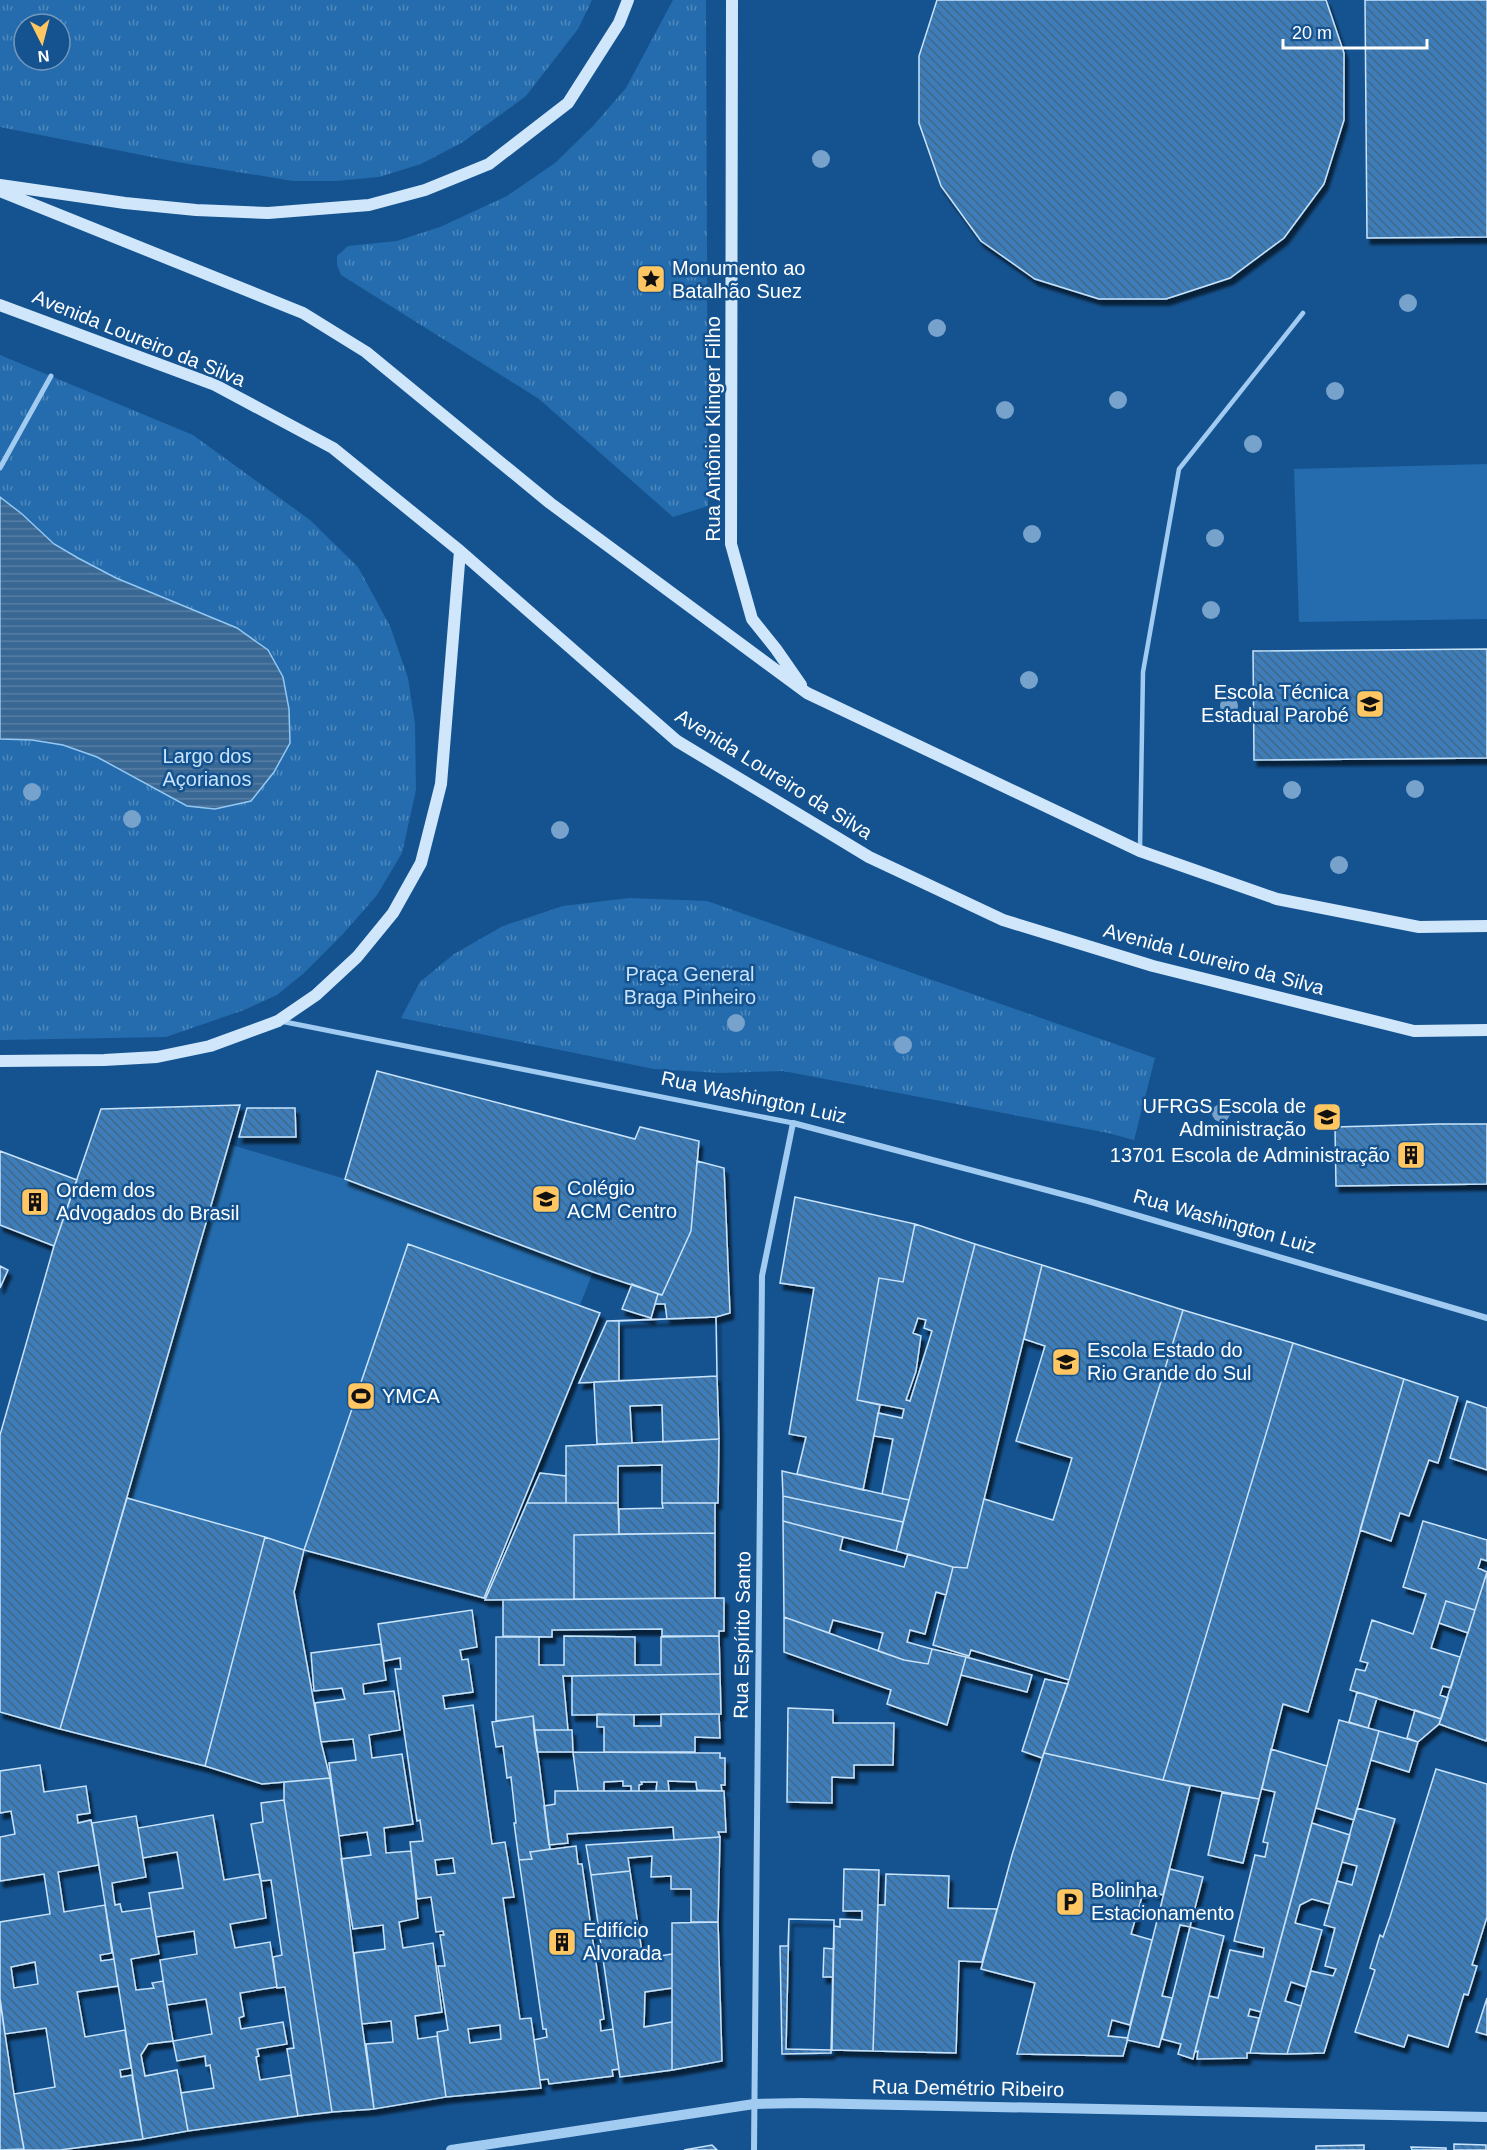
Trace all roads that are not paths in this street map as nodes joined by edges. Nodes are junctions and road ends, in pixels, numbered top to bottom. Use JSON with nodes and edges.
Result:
{"nodes":[{"id":1,"x":628,"y":0,"type":"edge"},
{"id":2,"x":732,"y":0,"type":"edge"},
{"id":3,"x":0,"y":185,"type":"edge"},
{"id":4,"x":0,"y":191,"type":"edge"},
{"id":5,"x":0,"y":304,"type":"edge"},
{"id":6,"x":1303,"y":313,"type":"dead end"},
{"id":7,"x":51,"y":376,"type":"dead end"},
{"id":8,"x":0,"y":468,"type":"edge"},
{"id":9,"x":460,"y":551,"type":"junction"},
{"id":10,"x":807,"y":693,"type":"junction"},
{"id":11,"x":1140,"y":851,"type":"junction"},
{"id":12,"x":1487,"y":926,"type":"edge"},
{"id":13,"x":278,"y":1021,"type":"junction"},
{"id":14,"x":1487,"y":1030,"type":"edge"},
{"id":15,"x":0,"y":1061,"type":"edge"},
{"id":16,"x":794,"y":1123,"type":"junction"},
{"id":17,"x":1487,"y":1318,"type":"edge"},
{"id":18,"x":754,"y":2104,"type":"junction"},
{"id":19,"x":1487,"y":2117,"type":"edge"},
{"id":20,"x":451,"y":2150,"type":"edge"},
{"id":21,"x":754,"y":2150,"type":"edge"}],
"edges":[{"from":1,"to":3,"type":"main road"},
{"from":2,"to":10,"type":"main road","name":"Rua Antônio Klinger Filho"},
{"from":4,"to":10,"type":"main road"},
{"from":5,"to":9,"type":"main road","name":"Avenida Loureiro da Silva"},
{"from":6,"to":11,"type":"lane"},
{"from":7,"to":8,"type":"street"},
{"from":9,"to":13,"type":"main road"},
{"from":9,"to":14,"type":"main road","name":"Avenida Loureiro da Silva"},
{"from":10,"to":11,"type":"main road"},
{"from":11,"to":12,"type":"main road"},
{"from":13,"to":15,"type":"main road"},
{"from":13,"to":16,"type":"street","name":"Rua Washington Luiz"},
{"from":16,"to":17,"type":"street","name":"Rua Washington Luiz"},
{"from":16,"to":18,"type":"street","name":"Rua Espírito Santo"},
{"from":18,"to":19,"type":"street","name":"Rua Demétrio Ribeiro"},
{"from":18,"to":20,"type":"street","name":"Rua Demétrio Ribeiro"},
{"from":18,"to":21,"type":"street","name":"Rua Espírito Santo"}]}
